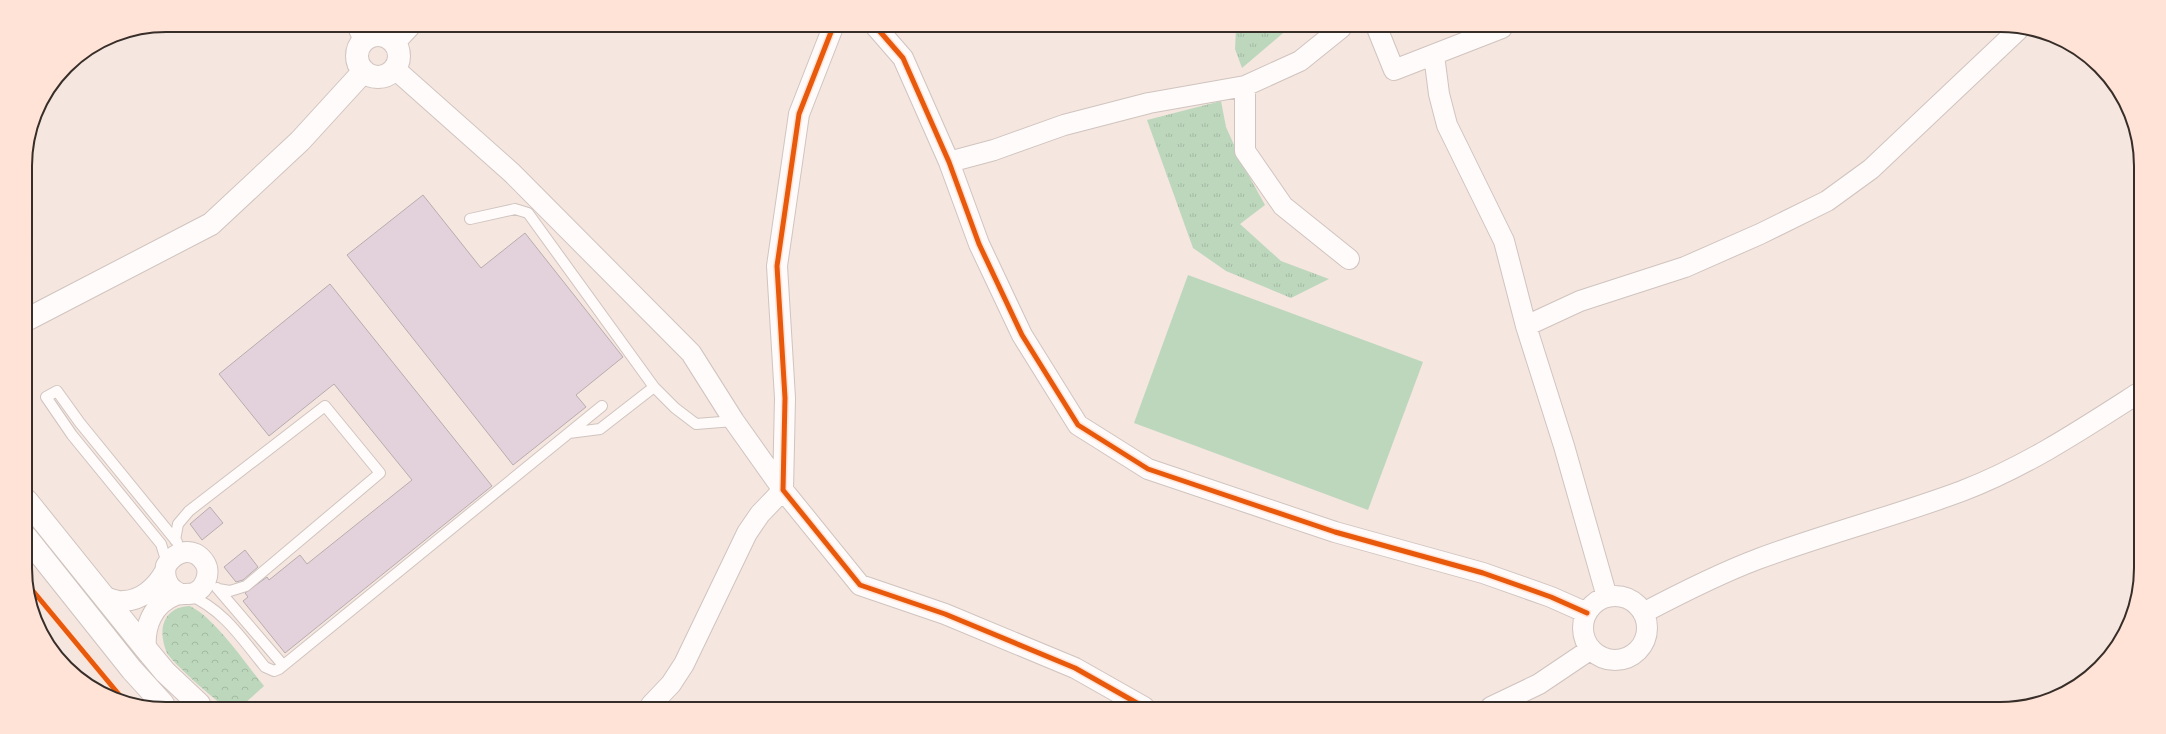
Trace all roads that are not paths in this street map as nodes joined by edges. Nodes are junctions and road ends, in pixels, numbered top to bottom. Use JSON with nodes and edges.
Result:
{"nodes":[{"id":1,"x":403,"y":32,"type":"edge"},
{"id":2,"x":832,"y":32,"type":"edge"},
{"id":3,"x":880,"y":32,"type":"edge"},
{"id":4,"x":1336,"y":32,"type":"edge"},
{"id":5,"x":1379,"y":32,"type":"edge"},
{"id":6,"x":1492,"y":32,"type":"edge"},
{"id":7,"x":361,"y":33,"type":"edge"},
{"id":8,"x":2015,"y":33,"type":"edge"},
{"id":9,"x":394,"y":42,"type":"junction"},
{"id":10,"x":1434,"y":55,"type":"junction"},
{"id":11,"x":395,"y":69,"type":"junction"},
{"id":12,"x":364,"y":71,"type":"junction"},
{"id":13,"x":1245,"y":86,"type":"junction"},
{"id":14,"x":948,"y":162,"type":"junction"},
{"id":15,"x":470,"y":219,"type":"dead end"},
{"id":16,"x":1349,"y":259,"type":"dead end"},
{"id":17,"x":133,"y":265,"type":"junction"},
{"id":18,"x":32,"y":306,"type":"edge"},
{"id":19,"x":32,"y":317,"type":"edge"},
{"id":20,"x":1526,"y":326,"type":"junction"},
{"id":21,"x":654,"y":387,"type":"junction"},
{"id":22,"x":2134,"y":396,"type":"edge"},
{"id":23,"x":602,"y":406,"type":"dead end"},
{"id":24,"x":734,"y":421,"type":"junction"},
{"id":25,"x":569,"y":433,"type":"junction"},
{"id":26,"x":783,"y":490,"type":"junction"},
{"id":27,"x":32,"y":507,"type":"edge"},
{"id":28,"x":32,"y":544,"type":"edge"},
{"id":29,"x":182,"y":546,"type":"junction"},
{"id":30,"x":166,"y":568,"type":"junction"},
{"id":31,"x":207,"y":571,"type":"junction"},
{"id":32,"x":218,"y":589,"type":"junction"},
{"id":33,"x":184,"y":594,"type":"junction"},
{"id":34,"x":104,"y":597,"type":"junction"},
{"id":35,"x":1607,"y":597,"type":"junction"},
{"id":36,"x":1587,"y":613,"type":"junction"},
{"id":37,"x":1643,"y":613,"type":"junction"},
{"id":38,"x":1591,"y":649,"type":"junction"},
{"id":39,"x":146,"y":650,"type":"junction"},
{"id":40,"x":283,"y":665,"type":"junction"},
{"id":41,"x":161,"y":702,"type":"edge"},
{"id":42,"x":196,"y":702,"type":"edge"},
{"id":43,"x":654,"y":702,"type":"edge"},
{"id":44,"x":1135,"y":702,"type":"edge"},
{"id":45,"x":1501,"y":702,"type":"edge"}],
"edges":[{"from":1,"to":9,"type":"main road"},
{"from":2,"to":26,"type":"street"},
{"from":3,"to":14,"type":"street"},
{"from":4,"to":13,"type":"street"},
{"from":5,"to":10,"type":"street"},
{"from":6,"to":10,"type":"street"},
{"from":7,"to":9,"type":"main road"},
{"from":7,"to":12,"type":"main road"},
{"from":8,"to":20,"type":"street"},
{"from":9,"to":11,"type":"main road"},
{"from":10,"to":20,"type":"street"},
{"from":11,"to":12,"type":"main road"},
{"from":11,"to":24,"type":"street"},
{"from":12,"to":17,"type":"main road"},
{"from":13,"to":14,"type":"street"},
{"from":13,"to":16,"type":"street"},
{"from":14,"to":36,"type":"street"},
{"from":15,"to":21,"type":"lane"},
{"from":17,"to":18,"type":"main road"},
{"from":17,"to":19,"type":"main road"},
{"from":20,"to":35,"type":"street"},
{"from":21,"to":24,"type":"lane"},
{"from":21,"to":25,"type":"lane"},
{"from":22,"to":37,"type":"street"},
{"from":23,"to":25,"type":"lane"},
{"from":24,"to":26,"type":"street"},
{"from":25,"to":40,"type":"lane"},
{"from":26,"to":43,"type":"street"},
{"from":26,"to":44,"type":"street"},
{"from":27,"to":34,"type":"main road"},
{"from":28,"to":41,"type":"main road"},
{"from":29,"to":30,"type":"street"},
{"from":29,"to":30,"type":"lane"},
{"from":29,"to":31,"type":"street"},
{"from":29,"to":32,"type":"lane"},
{"from":30,"to":33,"type":"street"},
{"from":30,"to":34,"type":"street"},
{"from":31,"to":32,"type":"lane"},
{"from":31,"to":33,"type":"street"},
{"from":32,"to":40,"type":"lane"},
{"from":33,"to":39,"type":"street"},
{"from":33,"to":40,"type":"lane"},
{"from":34,"to":39,"type":"main road"},
{"from":35,"to":36,"type":"street"},
{"from":35,"to":37,"type":"street"},
{"from":36,"to":38,"type":"street"},
{"from":37,"to":38,"type":"street"},
{"from":38,"to":45,"type":"street"},
{"from":39,"to":42,"type":"main road"}]}
